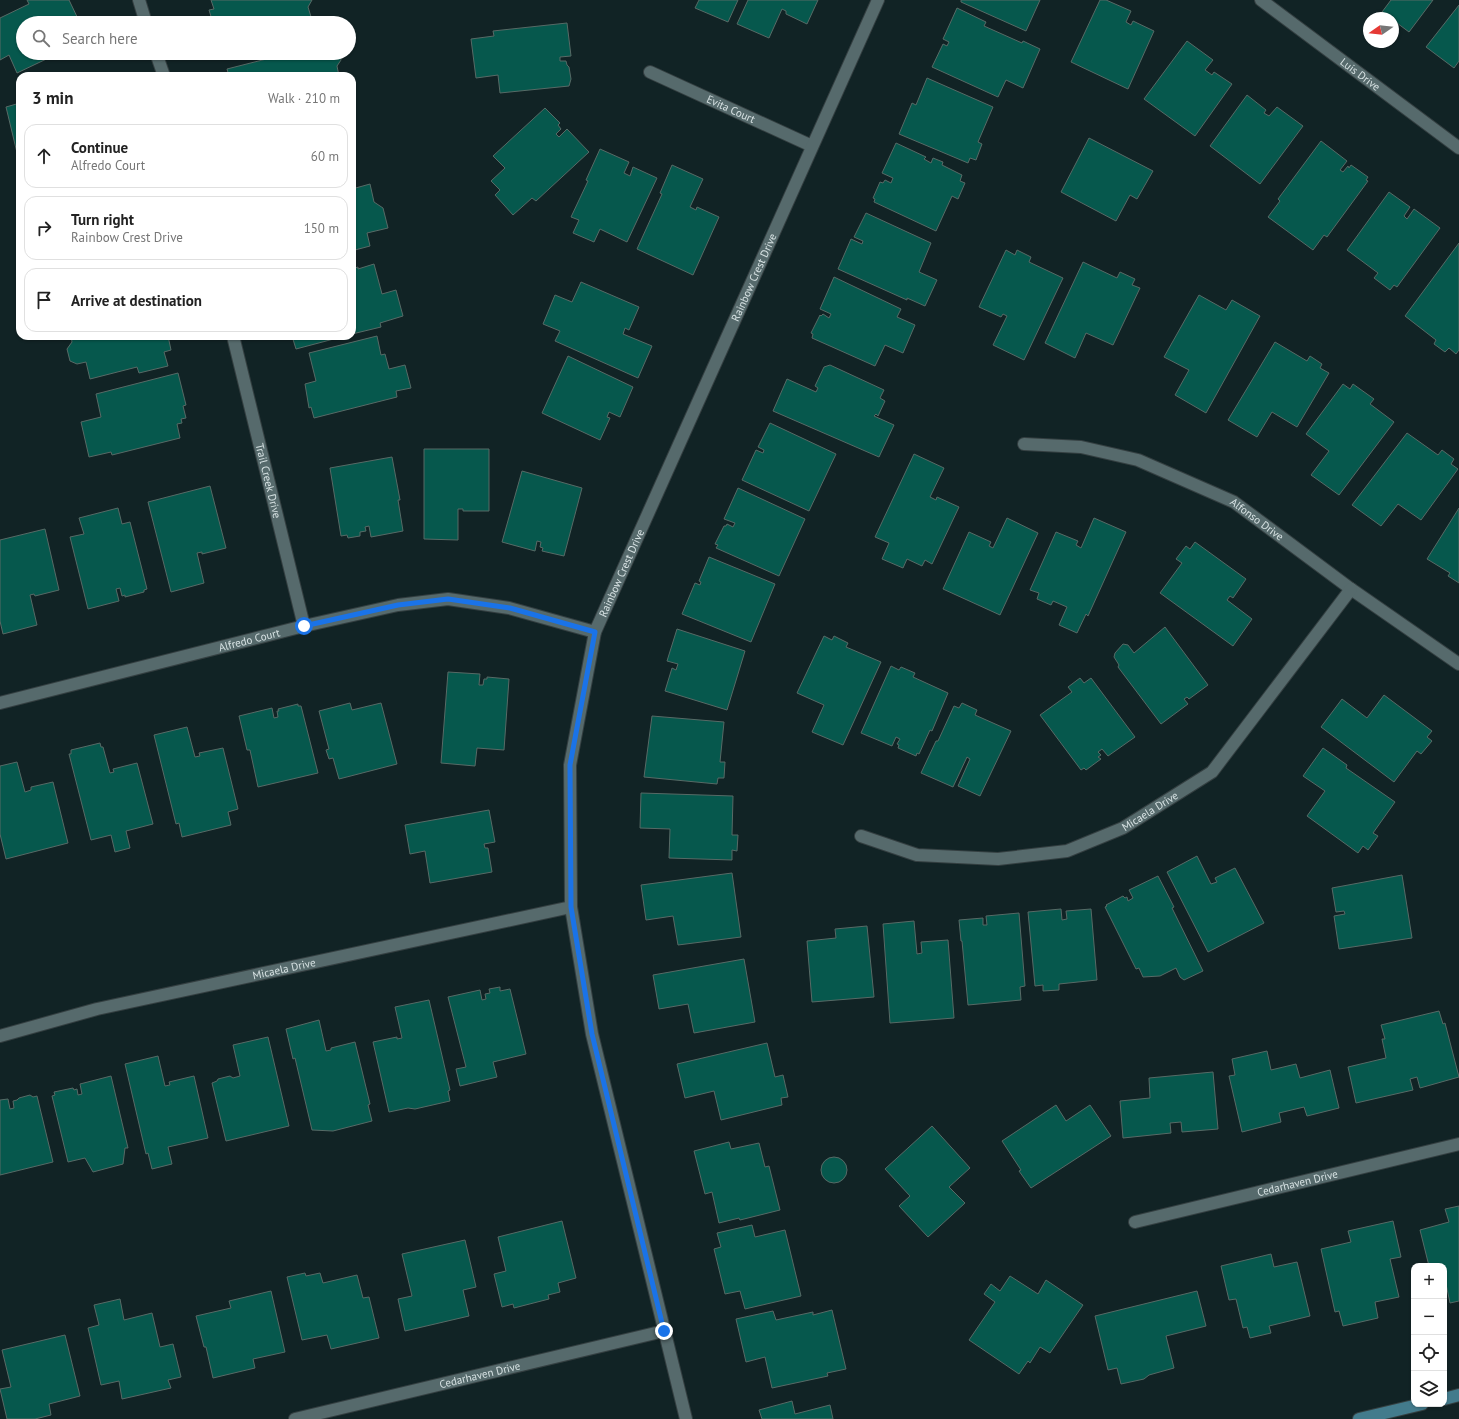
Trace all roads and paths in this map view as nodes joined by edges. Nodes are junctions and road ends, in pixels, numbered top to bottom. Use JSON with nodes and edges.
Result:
{"nodes":[{"id":1,"x":139,"y":0,"type":"edge"},
{"id":2,"x":878,"y":0,"type":"edge"},
{"id":3,"x":1261,"y":0,"type":"edge"},
{"id":4,"x":144,"y":16,"type":"edge"},
{"id":5,"x":158,"y":60,"type":"edge"},
{"id":6,"x":163,"y":72,"type":"edge"},
{"id":7,"x":650,"y":72,"type":"dead end"},
{"id":8,"x":812,"y":146,"type":"junction"},
{"id":9,"x":1459,"y":148,"type":"edge"},
{"id":10,"x":234,"y":340,"type":"edge"},
{"id":11,"x":1024,"y":444,"type":"dead end"},
{"id":12,"x":1351,"y":589,"type":"junction"},
{"id":13,"x":304,"y":626,"type":"junction"},
{"id":14,"x":595,"y":632,"type":"junction"},
{"id":15,"x":1459,"y":664,"type":"edge"},
{"id":16,"x":0,"y":703,"type":"edge"},
{"id":17,"x":861,"y":836,"type":"dead end"},
{"id":18,"x":571,"y":907,"type":"junction"},
{"id":19,"x":0,"y":1036,"type":"edge"},
{"id":20,"x":1459,"y":1144,"type":"edge"},
{"id":21,"x":1135,"y":1222,"type":"dead end"},
{"id":22,"x":664,"y":1331,"type":"junction"},
{"id":23,"x":1459,"y":1395,"type":"edge"},
{"id":24,"x":1447,"y":1398,"type":"edge"},
{"id":25,"x":1411,"y":1407,"type":"edge"},
{"id":26,"x":295,"y":1419,"type":"edge"},
{"id":27,"x":686,"y":1419,"type":"edge"},
{"id":28,"x":1359,"y":1419,"type":"edge"}],
"edges":[{"from":1,"to":4,"type":"street"},
{"from":2,"to":8,"type":"street","name":"Rainbow Crest Drive"},
{"from":3,"to":9,"type":"street","name":"Luis Drive"},
{"from":5,"to":6,"type":"street"},
{"from":7,"to":8,"type":"street","name":"Evita Court"},
{"from":8,"to":14,"type":"street","name":"Rainbow Crest Drive"},
{"from":10,"to":13,"type":"street","name":"Trail Creek Drive"},
{"from":11,"to":12,"type":"street","name":"Alfonso Drive"},
{"from":12,"to":15,"type":"street","name":"Alfonso Drive"},
{"from":12,"to":17,"type":"street","name":"Micaela Drive"},
{"from":13,"to":14,"type":"street","name":"Alfredo Court"},
{"from":13,"to":16,"type":"street","name":"Alfredo Court"},
{"from":14,"to":18,"type":"street","name":"Rainbow Crest Drive"},
{"from":18,"to":19,"type":"street","name":"Micaela Drive"},
{"from":18,"to":22,"type":"street","name":"Rainbow Crest Drive"},
{"from":20,"to":21,"type":"street","name":"Cedarhaven Drive"},
{"from":22,"to":26,"type":"street","name":"Cedarhaven Drive"},
{"from":22,"to":27,"type":"street","name":"Rainbow Crest Drive"},
{"from":23,"to":24,"type":"street"},
{"from":25,"to":28,"type":"street"}]}
